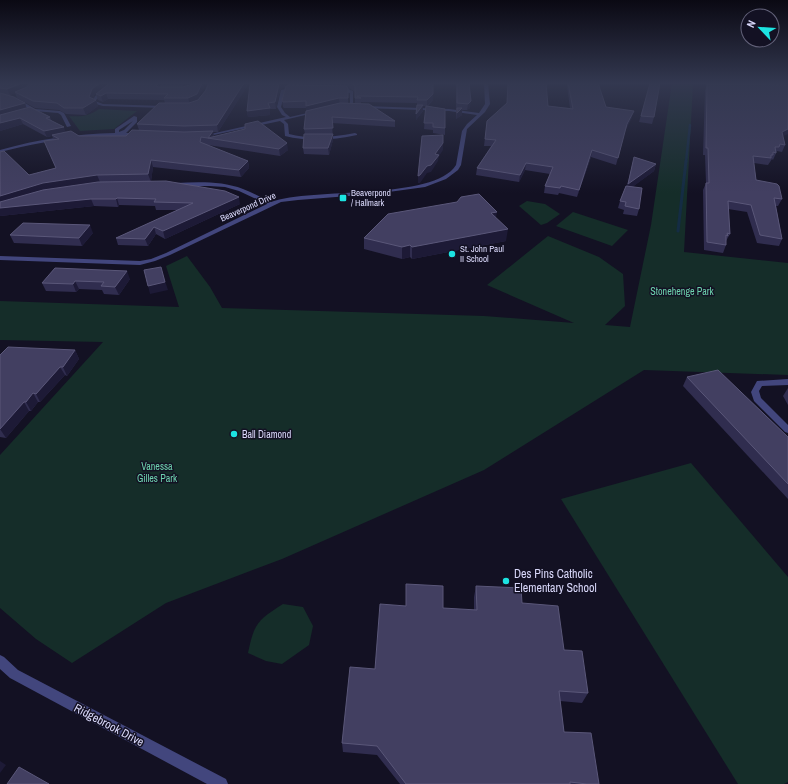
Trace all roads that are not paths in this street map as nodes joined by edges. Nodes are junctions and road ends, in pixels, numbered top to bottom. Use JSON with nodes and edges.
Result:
{"nodes":[{"id":1,"x":65,"y":120,"type":"edge"},
{"id":2,"x":135,"y":120,"type":"edge"},
{"id":3,"x":281,"y":120,"type":"joint"},
{"id":4,"x":474,"y":120,"type":"edge"},
{"id":5,"x":69,"y":126,"type":"dead end"},
{"id":6,"x":117,"y":134,"type":"junction"},
{"id":7,"x":141,"y":134,"type":"edge"},
{"id":8,"x":355,"y":134,"type":"dead end"},
{"id":9,"x":196,"y":136,"type":"edge"},
{"id":10,"x":0,"y":151,"type":"edge"},
{"id":11,"x":172,"y":185,"type":"edge"},
{"id":12,"x":271,"y":204,"type":"junction"},
{"id":13,"x":0,"y":258,"type":"edge"},
{"id":14,"x":788,"y":382,"type":"edge"},
{"id":15,"x":788,"y":430,"type":"edge"},
{"id":16,"x":0,"y":661,"type":"edge"},
{"id":17,"x":221,"y":784,"type":"edge"}],
"edges":[{"from":1,"to":5,"type":"street"},
{"from":2,"to":6,"type":"street"},
{"from":3,"to":8,"type":"street"},
{"from":3,"to":9,"type":"street"},
{"from":4,"to":12,"type":"street","name":"Beaverpond Drive"},
{"from":6,"to":7,"type":"street"},
{"from":6,"to":10,"type":"street"},
{"from":11,"to":12,"type":"street"},
{"from":12,"to":13,"type":"street","name":"Beaverpond Drive"},
{"from":14,"to":15,"type":"street"},
{"from":16,"to":17,"type":"street","name":"Ridgebrook Drive"}]}
